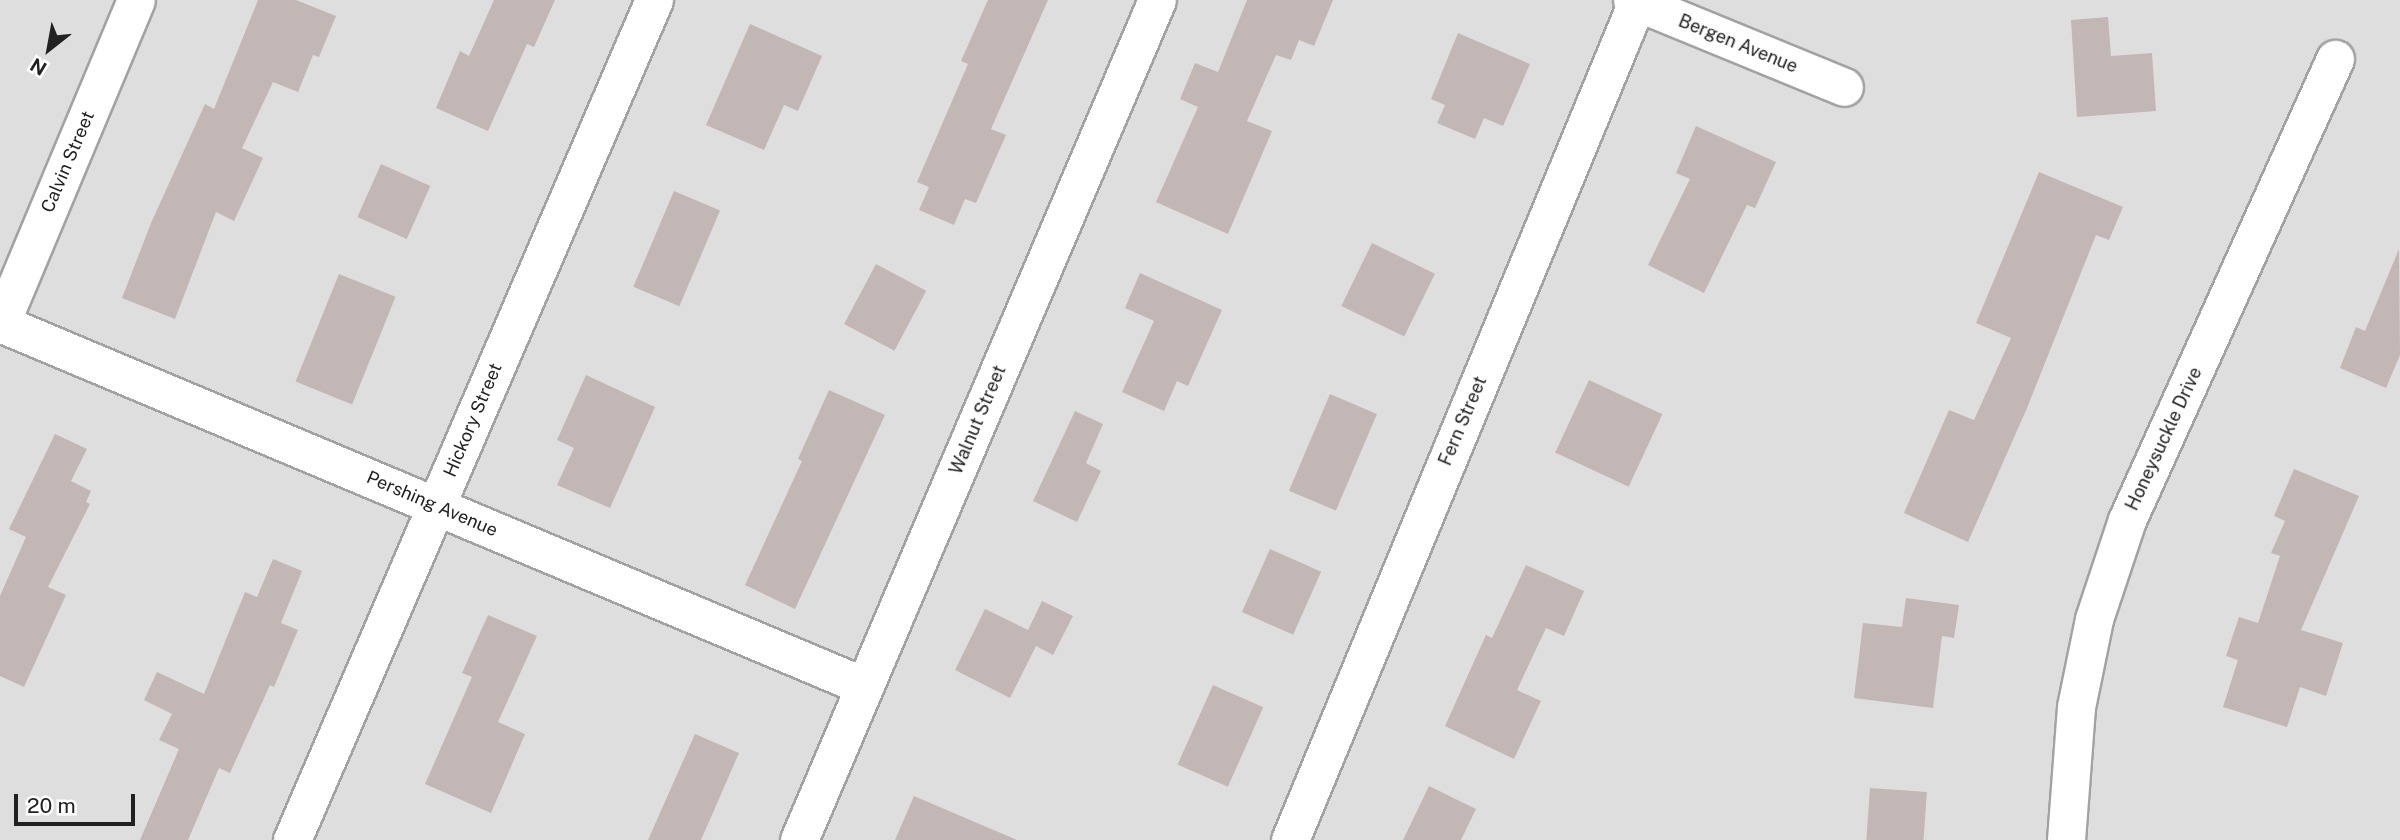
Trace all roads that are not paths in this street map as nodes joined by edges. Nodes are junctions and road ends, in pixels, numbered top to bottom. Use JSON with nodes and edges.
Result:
{"nodes":[{"id":1,"x":136,"y":0,"type":"edge"},
{"id":2,"x":654,"y":0,"type":"edge"},
{"id":3,"x":1157,"y":0,"type":"edge"},
{"id":4,"x":1634,"y":1,"type":"edge"},
{"id":5,"x":2335,"y":59,"type":"dead end"},
{"id":6,"x":1844,"y":87,"type":"dead end"},
{"id":7,"x":0,"y":324,"type":"edge"},
{"id":8,"x":436,"y":506,"type":"junction"},
{"id":9,"x":864,"y":686,"type":"junction"},
{"id":10,"x":292,"y":840,"type":"edge"},
{"id":11,"x":799,"y":840,"type":"edge"},
{"id":12,"x":1290,"y":840,"type":"edge"},
{"id":13,"x":2066,"y":840,"type":"edge"}],
"edges":[{"from":1,"to":7,"type":"street","name":"Calvin Street"},
{"from":2,"to":8,"type":"street","name":"Hickory Street"},
{"from":3,"to":9,"type":"street","name":"Walnut Street"},
{"from":4,"to":6,"type":"street","name":"Bergen Avenue"},
{"from":4,"to":12,"type":"street","name":"Fern Street"},
{"from":5,"to":13,"type":"street","name":"Honeysuckle Drive"},
{"from":7,"to":8,"type":"street","name":"Pershing Avenue"},
{"from":8,"to":9,"type":"street","name":"Pershing Avenue"},
{"from":8,"to":10,"type":"street","name":"Hickory Street"},
{"from":9,"to":11,"type":"street","name":"Walnut Street"}]}
